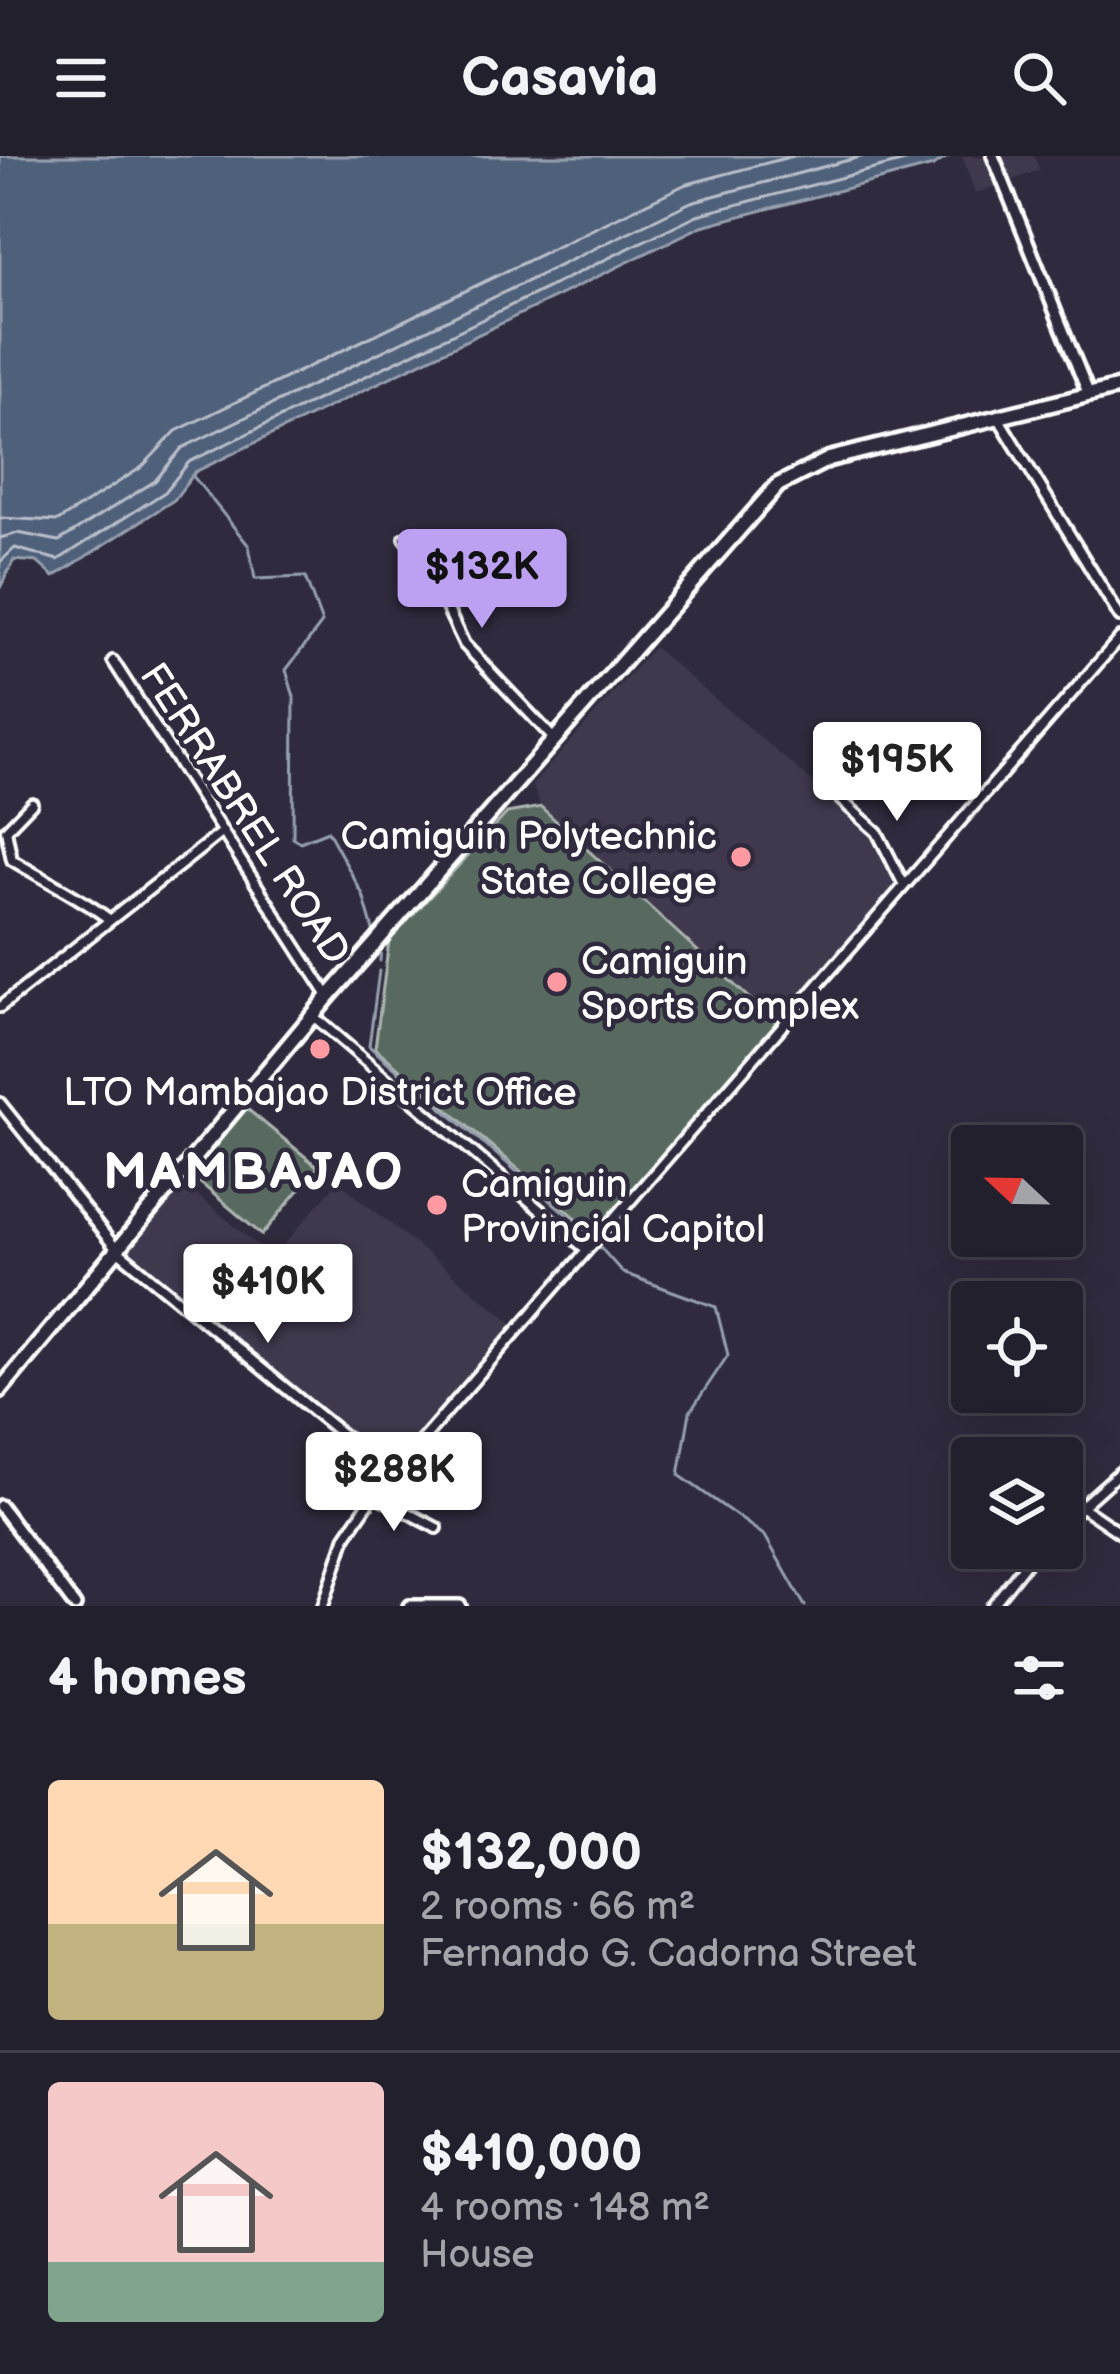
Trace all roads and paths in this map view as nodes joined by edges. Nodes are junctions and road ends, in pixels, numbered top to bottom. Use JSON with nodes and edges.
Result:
{"nodes":[{"id":1,"x":993,"y":156,"type":"edge"},
{"id":2,"x":1120,"y":387,"type":"edge"},
{"id":3,"x":1091,"y":394,"type":"junction"},
{"id":4,"x":999,"y":419,"type":"junction"},
{"id":5,"x":404,"y":538,"type":"dead end"},
{"id":6,"x":1120,"y":617,"type":"edge"},
{"id":7,"x":1120,"y":638,"type":"edge"},
{"id":8,"x":112,"y":661,"type":"dead end"},
{"id":9,"x":555,"y":740,"type":"junction"},
{"id":10,"x":841,"y":800,"type":"dead end"},
{"id":11,"x":32,"y":803,"type":"dead end"},
{"id":12,"x":222,"y":832,"type":"junction"},
{"id":13,"x":904,"y":885,"type":"junction"},
{"id":14,"x":110,"y":920,"type":"junction"},
{"id":15,"x":328,"y":997,"type":"junction"},
{"id":16,"x":0,"y":1007,"type":"edge"},
{"id":17,"x":313,"y":1016,"type":"junction"},
{"id":18,"x":0,"y":1103,"type":"edge"},
{"id":19,"x":587,"y":1250,"type":"junction"},
{"id":20,"x":118,"y":1251,"type":"junction"},
{"id":21,"x":0,"y":1390,"type":"edge"},
{"id":22,"x":1120,"y":1472,"type":"edge"},
{"id":23,"x":392,"y":1475,"type":"junction"},
{"id":24,"x":374,"y":1496,"type":"junction"},
{"id":25,"x":1083,"y":1505,"type":"edge"},
{"id":26,"x":0,"y":1506,"type":"edge"},
{"id":27,"x":1083,"y":1508,"type":"edge"},
{"id":28,"x":437,"y":1528,"type":"dead end"},
{"id":29,"x":1120,"y":1533,"type":"edge"},
{"id":30,"x":1021,"y":1569,"type":"edge"},
{"id":31,"x":75,"y":1606,"type":"edge"},
{"id":32,"x":323,"y":1606,"type":"edge"},
{"id":33,"x":409,"y":1606,"type":"edge"},
{"id":34,"x":460,"y":1606,"type":"edge"},
{"id":35,"x":992,"y":1606,"type":"edge"}],
"edges":[{"from":1,"to":3,"type":"street"},
{"from":2,"to":3,"type":"main road"},
{"from":3,"to":4,"type":"main road"},
{"from":4,"to":6,"type":"street"},
{"from":4,"to":9,"type":"main road"},
{"from":5,"to":9,"type":"street"},
{"from":7,"to":13,"type":"street"},
{"from":8,"to":12,"type":"street","name":"FERRABREL ROAD"},
{"from":9,"to":15,"type":"main road"},
{"from":10,"to":13,"type":"street"},
{"from":11,"to":14,"type":"street"},
{"from":12,"to":14,"type":"street"},
{"from":12,"to":15,"type":"street","name":"FERRABREL ROAD"},
{"from":13,"to":19,"type":"street"},
{"from":14,"to":16,"type":"street"},
{"from":15,"to":17,"type":"main road"},
{"from":17,"to":19,"type":"street"},
{"from":17,"to":20,"type":"main road"},
{"from":18,"to":20,"type":"street"},
{"from":19,"to":23,"type":"street"},
{"from":20,"to":21,"type":"main road"},
{"from":20,"to":23,"type":"street"},
{"from":22,"to":25,"type":"street"},
{"from":23,"to":24,"type":"street"},
{"from":24,"to":28,"type":"street"},
{"from":24,"to":32,"type":"street"},
{"from":26,"to":31,"type":"street"},
{"from":27,"to":29,"type":"street"},
{"from":30,"to":35,"type":"street"},
{"from":33,"to":34,"type":"street"}]}
